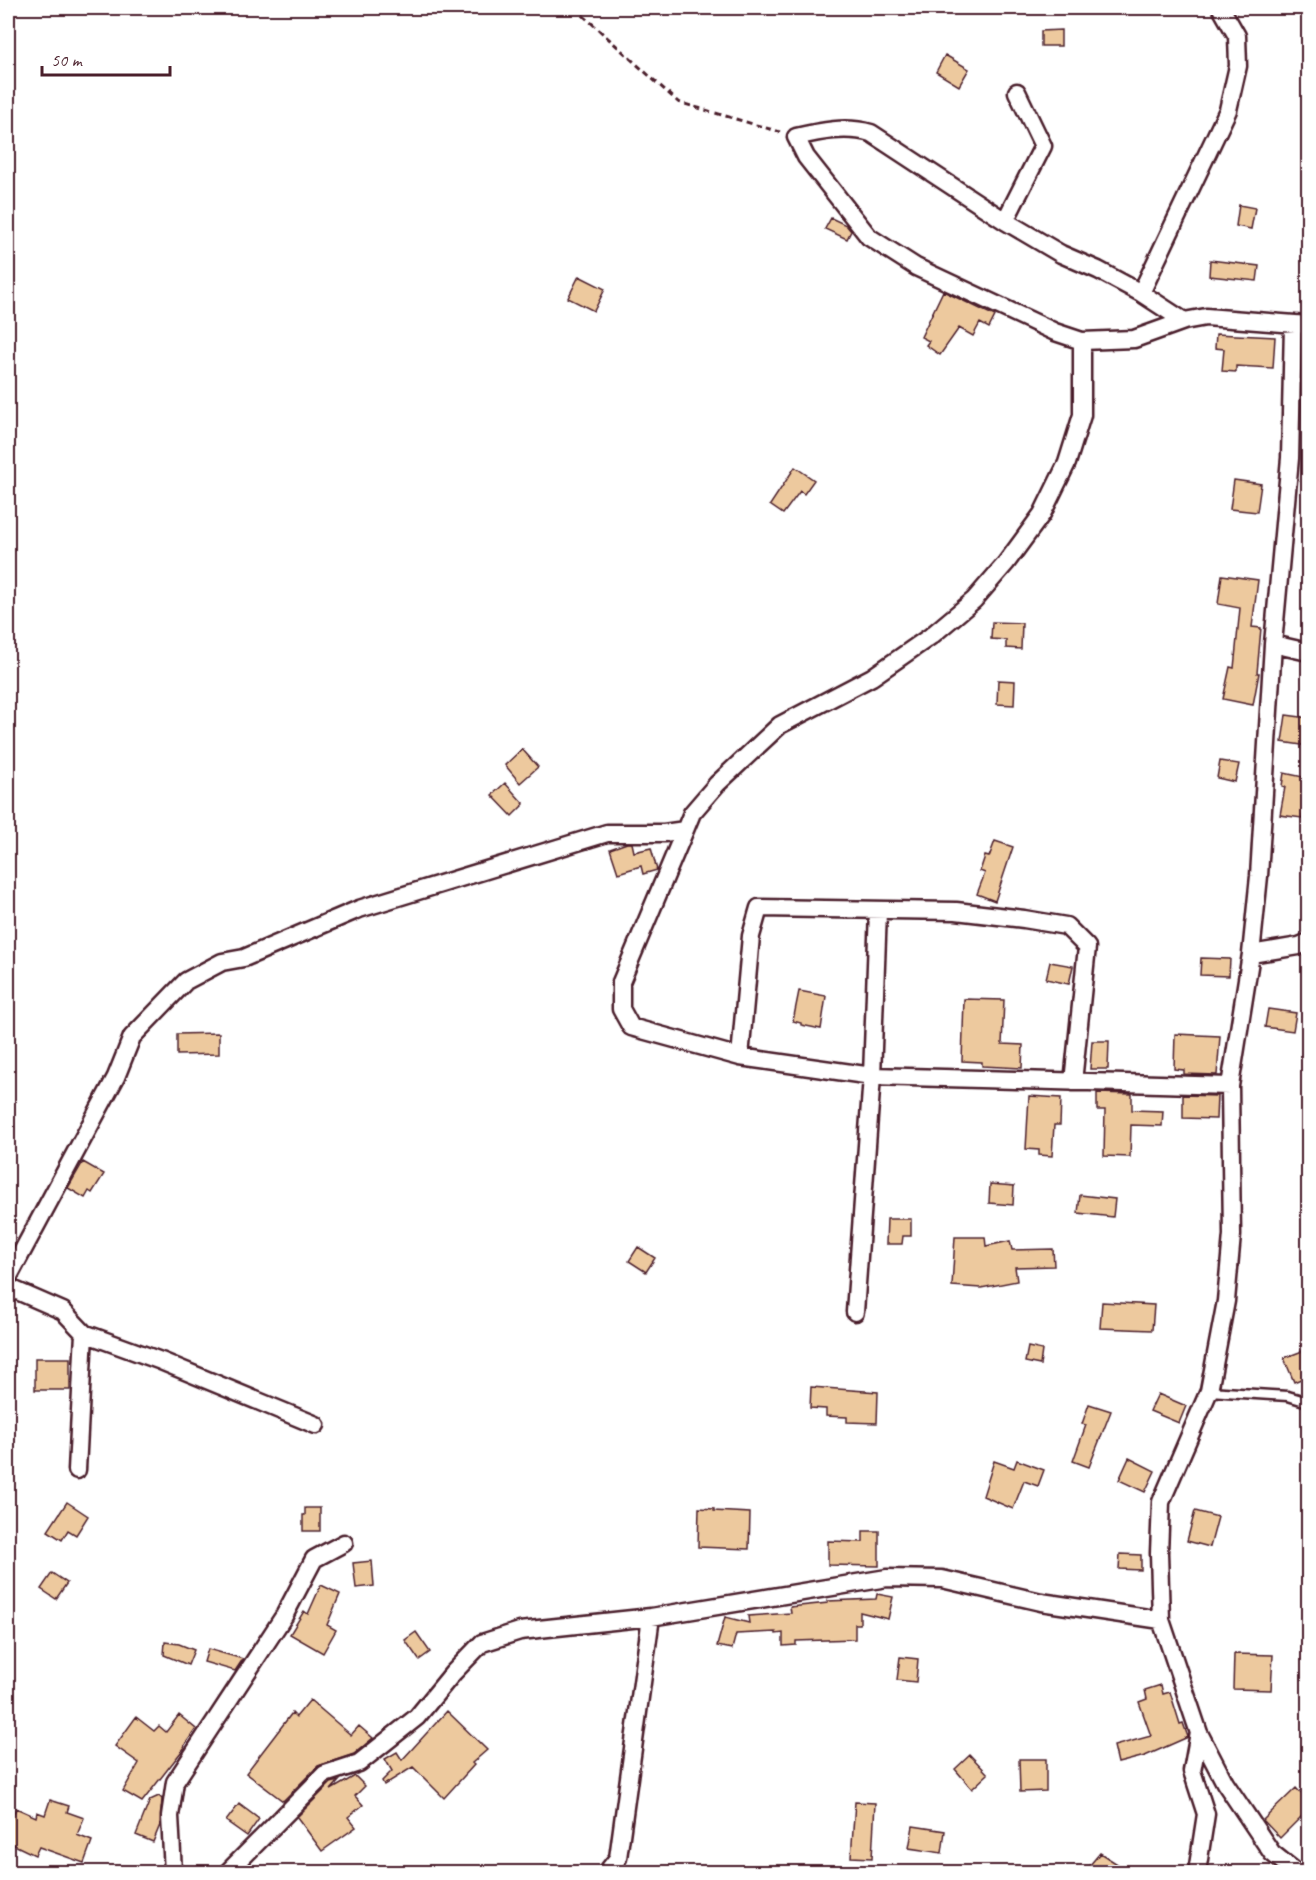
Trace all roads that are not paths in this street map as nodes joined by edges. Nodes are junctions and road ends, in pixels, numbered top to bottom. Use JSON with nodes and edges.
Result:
{"nodes":[{"id":1,"x":1221,"y":8,"type":"edge"},
{"id":2,"x":1017,"y":92,"type":"dead end"},
{"id":3,"x":1005,"y":221,"type":"junction"},
{"id":4,"x":1142,"y":293,"type":"junction"},
{"id":5,"x":1184,"y":321,"type":"junction"},
{"id":6,"x":1304,"y":324,"type":"edge"},
{"id":7,"x":1082,"y":341,"type":"junction"},
{"id":8,"x":1273,"y":644,"type":"junction"},
{"id":9,"x":1308,"y":652,"type":"edge"},
{"id":10,"x":685,"y":830,"type":"junction"},
{"id":11,"x":878,"y":910,"type":"junction"},
{"id":12,"x":1308,"y":942,"type":"edge"},
{"id":13,"x":1251,"y":954,"type":"junction"},
{"id":14,"x":740,"y":1057,"type":"junction"},
{"id":15,"x":872,"y":1076,"type":"junction"},
{"id":16,"x":1072,"y":1082,"type":"junction"},
{"id":17,"x":1230,"y":1086,"type":"junction"},
{"id":18,"x":8,"y":1278,"type":"edge"},
{"id":19,"x":8,"y":1287,"type":"edge"},
{"id":20,"x":855,"y":1312,"type":"dead end"},
{"id":21,"x":84,"y":1332,"type":"junction"},
{"id":22,"x":1209,"y":1391,"type":"junction"},
{"id":23,"x":1308,"y":1402,"type":"edge"},
{"id":24,"x":316,"y":1425,"type":"dead end"},
{"id":25,"x":76,"y":1470,"type":"dead end"},
{"id":26,"x":344,"y":1543,"type":"dead end"},
{"id":27,"x":651,"y":1617,"type":"junction"},
{"id":28,"x":1161,"y":1620,"type":"junction"},
{"id":29,"x":1199,"y":1733,"type":"junction"},
{"id":30,"x":173,"y":1872,"type":"edge"},
{"id":31,"x":228,"y":1872,"type":"edge"},
{"id":32,"x":607,"y":1872,"type":"edge"},
{"id":33,"x":1197,"y":1872,"type":"edge"},
{"id":34,"x":1296,"y":1872,"type":"edge"}],
"edges":[{"from":1,"to":4,"type":"street"},
{"from":2,"to":3,"type":"street"},
{"from":3,"to":4,"type":"street"},
{"from":3,"to":7,"type":"street"},
{"from":4,"to":5,"type":"street"},
{"from":5,"to":6,"type":"street"},
{"from":5,"to":7,"type":"street"},
{"from":6,"to":8,"type":"street"},
{"from":7,"to":10,"type":"street"},
{"from":8,"to":9,"type":"street"},
{"from":8,"to":13,"type":"street"},
{"from":10,"to":14,"type":"street"},
{"from":10,"to":18,"type":"street"},
{"from":11,"to":14,"type":"street"},
{"from":11,"to":15,"type":"street"},
{"from":11,"to":16,"type":"street"},
{"from":12,"to":13,"type":"street"},
{"from":13,"to":17,"type":"street"},
{"from":14,"to":15,"type":"street"},
{"from":15,"to":16,"type":"street"},
{"from":15,"to":20,"type":"street"},
{"from":16,"to":17,"type":"street"},
{"from":17,"to":22,"type":"street"},
{"from":19,"to":21,"type":"street"},
{"from":21,"to":24,"type":"street"},
{"from":21,"to":25,"type":"street"},
{"from":22,"to":23,"type":"lane"},
{"from":22,"to":28,"type":"street"},
{"from":26,"to":30,"type":"street"},
{"from":27,"to":28,"type":"street"},
{"from":27,"to":31,"type":"street"},
{"from":27,"to":32,"type":"street"},
{"from":28,"to":29,"type":"street"},
{"from":29,"to":33,"type":"street"},
{"from":29,"to":34,"type":"street"}]}
